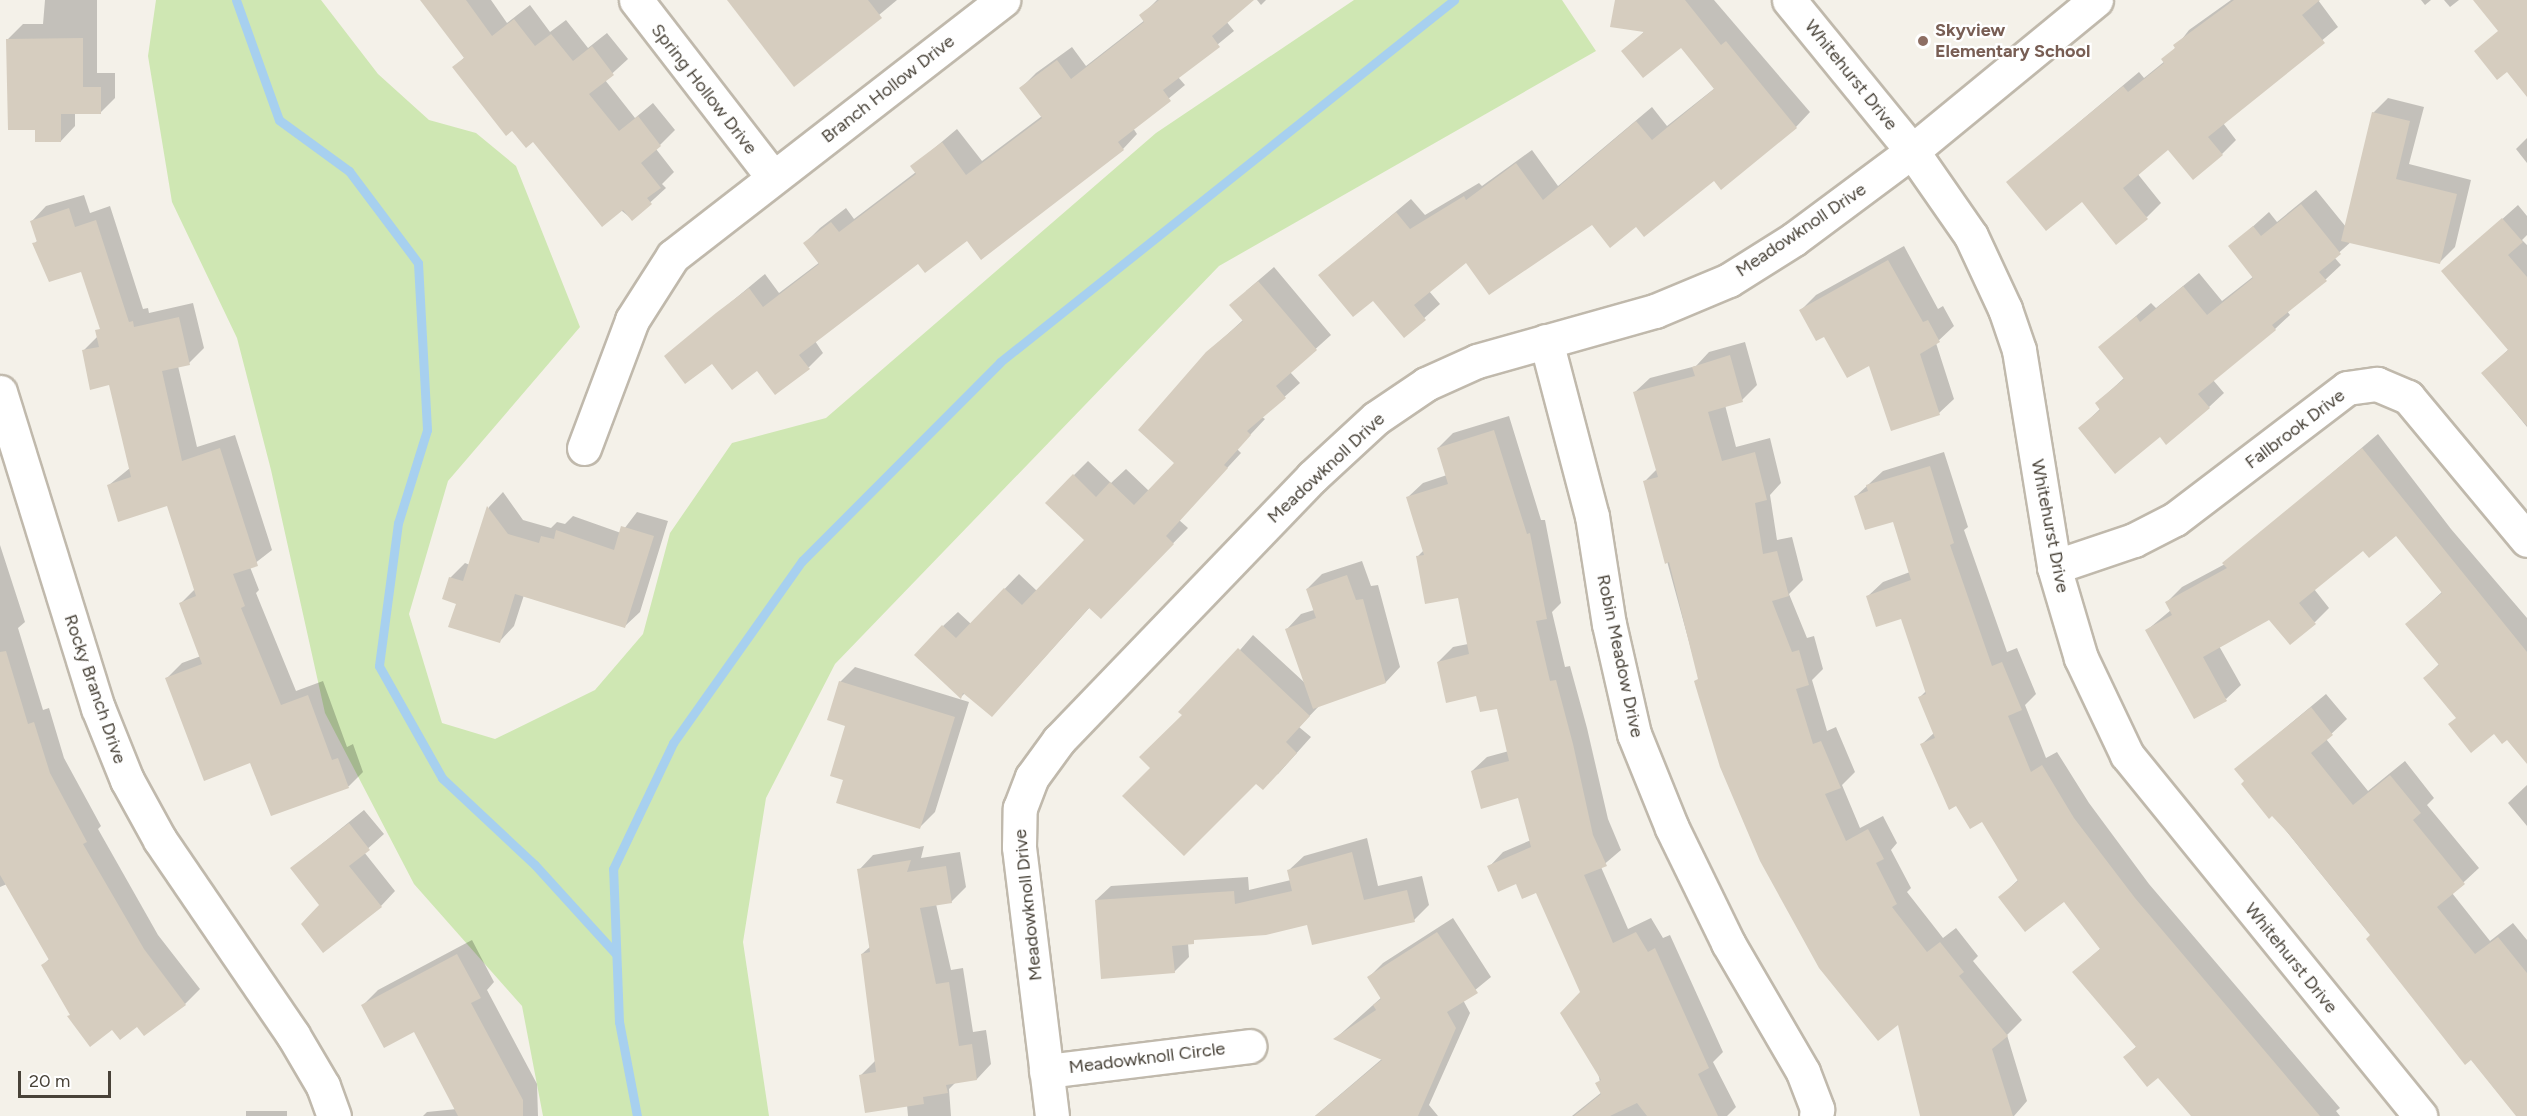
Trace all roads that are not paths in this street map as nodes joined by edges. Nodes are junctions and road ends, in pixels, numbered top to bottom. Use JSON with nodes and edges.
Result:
{"nodes":[{"id":1,"x":636,"y":0,"type":"edge"},
{"id":2,"x":1003,"y":0,"type":"edge"},
{"id":3,"x":1790,"y":0,"type":"edge"},
{"id":4,"x":2096,"y":0,"type":"edge"},
{"id":5,"x":1912,"y":151,"type":"junction"},
{"id":6,"x":773,"y":177,"type":"junction"},
{"id":7,"x":1546,"y":341,"type":"junction"},
{"id":8,"x":0,"y":392,"type":"edge"},
{"id":9,"x":584,"y":448,"type":"dead end"},
{"id":10,"x":2527,"y":540,"type":"edge"},
{"id":11,"x":2054,"y":567,"type":"junction"},
{"id":12,"x":1248,"y":1046,"type":"dead end"},
{"id":13,"x":1046,"y":1071,"type":"junction"},
{"id":14,"x":334,"y":1116,"type":"edge"},
{"id":15,"x":1052,"y":1116,"type":"edge"},
{"id":16,"x":1816,"y":1116,"type":"edge"},
{"id":17,"x":2420,"y":1116,"type":"edge"}],
"edges":[{"from":1,"to":6,"type":"street","name":"Spring Hollow Drive"},
{"from":2,"to":6,"type":"street","name":"Branch Hollow Drive"},
{"from":3,"to":5,"type":"street","name":"Whitehurst Drive"},
{"from":4,"to":5,"type":"street","name":"Meadowknoll Drive"},
{"from":5,"to":7,"type":"street","name":"Meadowknoll Drive"},
{"from":5,"to":11,"type":"street","name":"Whitehurst Drive"},
{"from":6,"to":9,"type":"street","name":"Branch Hollow Drive"},
{"from":7,"to":13,"type":"street","name":"Meadowknoll Drive"},
{"from":7,"to":16,"type":"street","name":"Robin Meadow Drive"},
{"from":8,"to":14,"type":"street","name":"Rocky Branch Drive"},
{"from":10,"to":11,"type":"street","name":"Fallbrook Drive"},
{"from":11,"to":17,"type":"street","name":"Whitehurst Drive"},
{"from":12,"to":13,"type":"street","name":"Meadowknoll Circle"},
{"from":13,"to":15,"type":"street","name":"Meadowknoll Drive"}]}
